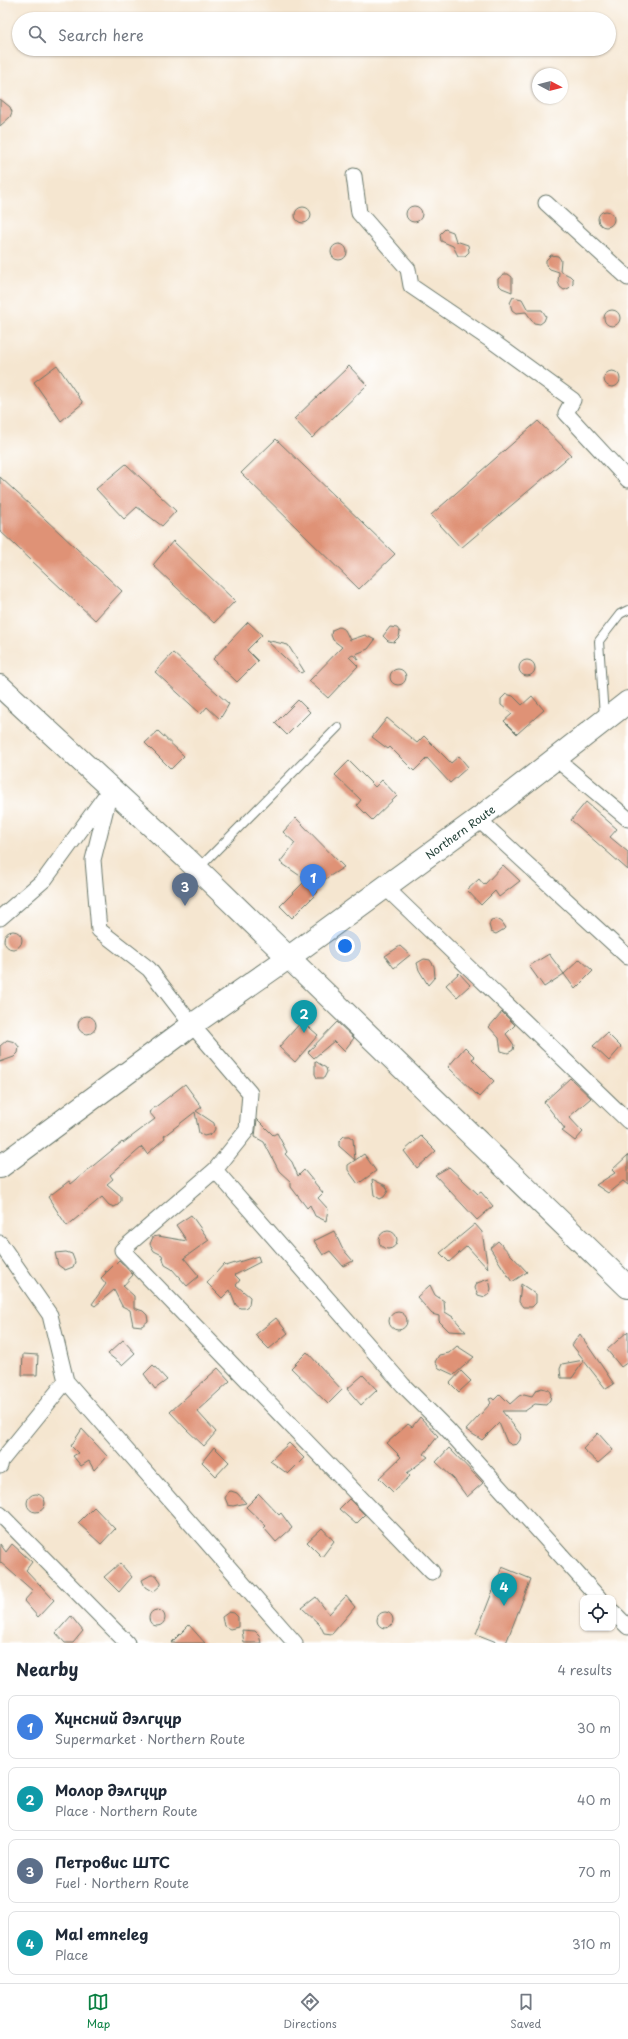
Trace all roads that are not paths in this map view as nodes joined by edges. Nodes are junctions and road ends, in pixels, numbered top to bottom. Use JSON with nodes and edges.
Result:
{"nodes":[{"id":1,"x":354,"y":176,"type":"dead end"},
{"id":2,"x":546,"y":204,"type":"dead end"},
{"id":3,"x":628,"y":278,"type":"edge"},
{"id":4,"x":628,"y":480,"type":"edge"},
{"id":5,"x":628,"y":610,"type":"edge"},
{"id":6,"x":0,"y":686,"type":"edge"},
{"id":7,"x":628,"y":702,"type":"edge"},
{"id":8,"x":604,"y":720,"type":"junction"},
{"id":9,"x":338,"y":727,"type":"dead end"},
{"id":10,"x":555,"y":758,"type":"junction"},
{"id":11,"x":111,"y":788,"type":"junction"},
{"id":12,"x":478,"y":819,"type":"junction"},
{"id":13,"x":628,"y":819,"type":"edge"},
{"id":14,"x":198,"y":869,"type":"junction"},
{"id":15,"x":385,"y":887,"type":"junction"},
{"id":16,"x":0,"y":918,"type":"edge"},
{"id":17,"x":628,"y":957,"type":"edge"},
{"id":18,"x":288,"y":958,"type":"junction"},
{"id":19,"x":192,"y":1024,"type":"junction"},
{"id":20,"x":628,"y":1121,"type":"edge"},
{"id":21,"x":0,"y":1167,"type":"edge"},
{"id":22,"x":215,"y":1170,"type":"junction"},
{"id":23,"x":0,"y":1243,"type":"edge"},
{"id":24,"x":628,"y":1287,"type":"edge"},
{"id":25,"x":66,"y":1381,"type":"junction"},
{"id":26,"x":0,"y":1466,"type":"edge"},
{"id":27,"x":0,"y":1514,"type":"edge"},
{"id":28,"x":432,"y":1572,"type":"dead end"},
{"id":29,"x":597,"y":1595,"type":"edge"},
{"id":30,"x":616,"y":1615,"type":"edge"},
{"id":31,"x":628,"y":1627,"type":"edge"},
{"id":32,"x":127,"y":1643,"type":"edge"},
{"id":33,"x":296,"y":1643,"type":"edge"}],
"edges":[{"from":1,"to":4,"type":"street"},
{"from":2,"to":3,"type":"street"},
{"from":5,"to":8,"type":"lane"},
{"from":6,"to":11,"type":"main road"},
{"from":7,"to":8,"type":"main road","name":"Northern Route"},
{"from":8,"to":10,"type":"main road","name":"Northern Route"},
{"from":9,"to":14,"type":"lane"},
{"from":10,"to":12,"type":"main road","name":"Northern Route"},
{"from":10,"to":13,"type":"street"},
{"from":11,"to":14,"type":"main road"},
{"from":11,"to":16,"type":"street"},
{"from":11,"to":19,"type":"street"},
{"from":12,"to":15,"type":"main road","name":"Northern Route"},
{"from":12,"to":17,"type":"street"},
{"from":14,"to":18,"type":"main road"},
{"from":15,"to":18,"type":"main road","name":"Northern Route"},
{"from":15,"to":20,"type":"street"},
{"from":18,"to":19,"type":"main road","name":"Northern Route"},
{"from":18,"to":24,"type":"main road"},
{"from":19,"to":21,"type":"main road","name":"Northern Route"},
{"from":19,"to":22,"type":"street"},
{"from":22,"to":28,"type":"street"},
{"from":22,"to":29,"type":"street"},
{"from":23,"to":25,"type":"street"},
{"from":25,"to":26,"type":"street"},
{"from":25,"to":33,"type":"street"},
{"from":27,"to":32,"type":"street"},
{"from":30,"to":31,"type":"street"}]}
